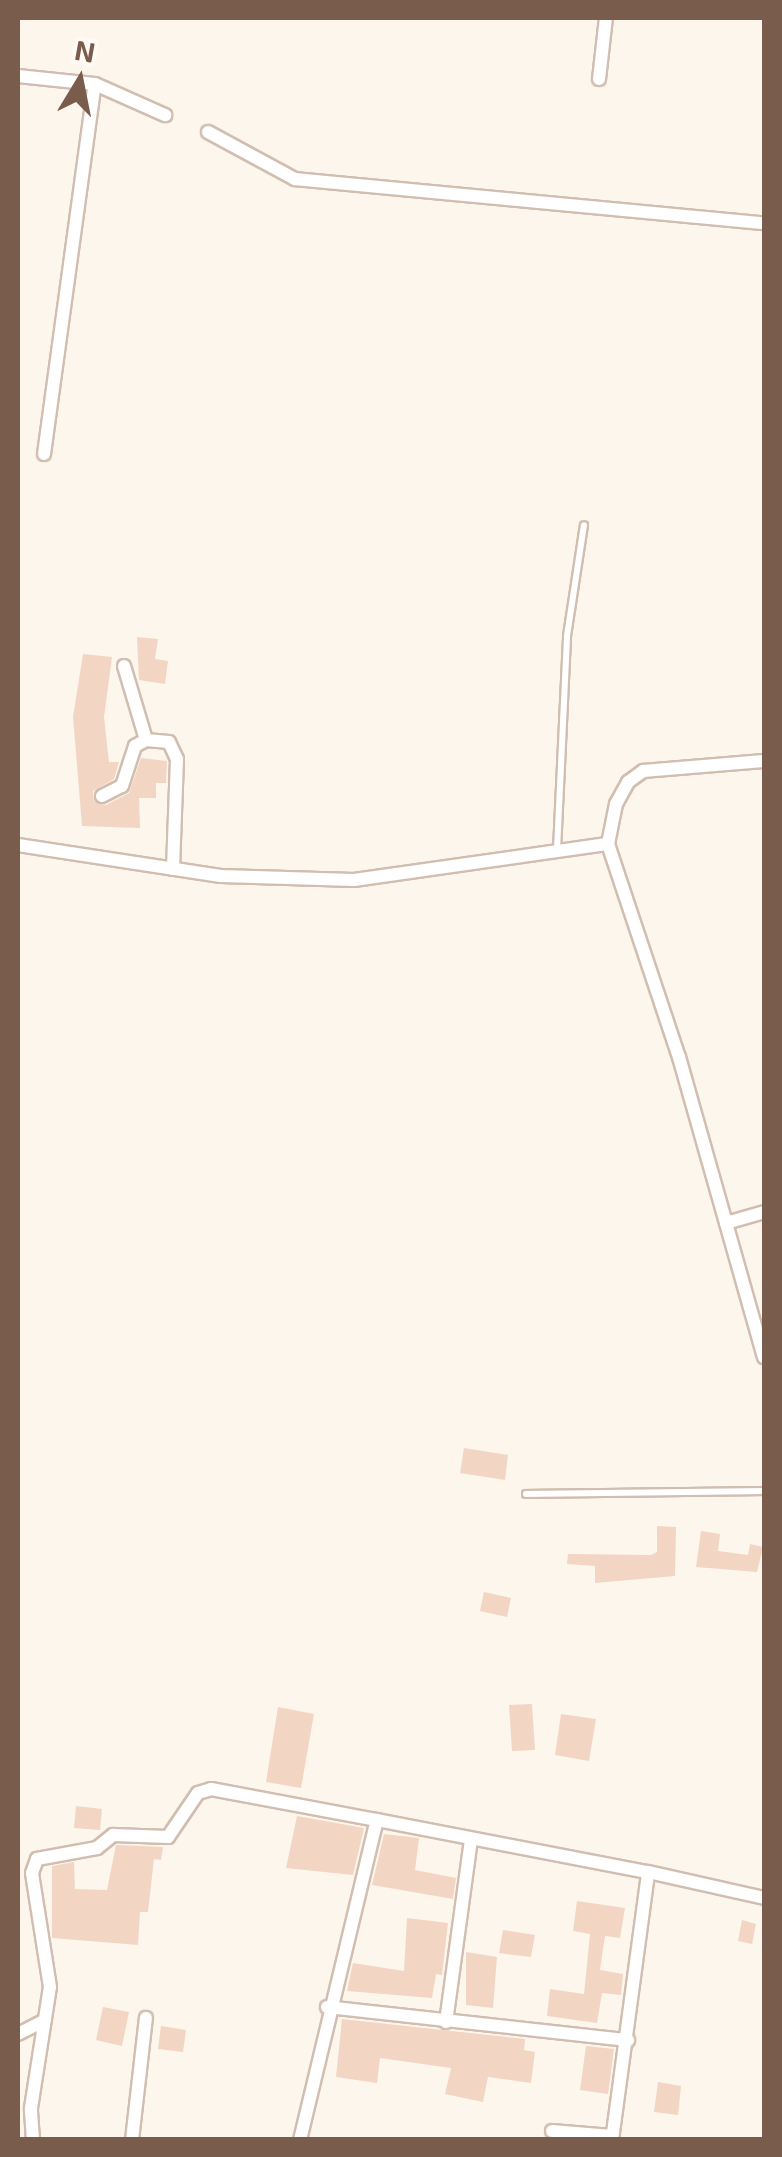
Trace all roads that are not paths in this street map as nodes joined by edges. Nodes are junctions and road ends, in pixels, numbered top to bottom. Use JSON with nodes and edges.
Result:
{"nodes":[{"id":1,"x":606,"y":18,"type":"edge"},
{"id":2,"x":18,"y":76,"type":"edge"},
{"id":3,"x":599,"y":78,"type":"dead end"},
{"id":4,"x":95,"y":84,"type":"junction"},
{"id":5,"x":165,"y":114,"type":"dead end"},
{"id":6,"x":208,"y":132,"type":"dead end"},
{"id":7,"x":764,"y":223,"type":"edge"},
{"id":8,"x":44,"y":454,"type":"dead end"},
{"id":9,"x":584,"y":525,"type":"dead end"},
{"id":10,"x":124,"y":666,"type":"dead end"},
{"id":11,"x":146,"y":740,"type":"junction"},
{"id":12,"x":764,"y":761,"type":"edge"},
{"id":13,"x":102,"y":796,"type":"dead end"},
{"id":14,"x":18,"y":844,"type":"edge"},
{"id":15,"x":608,"y":844,"type":"junction"},
{"id":16,"x":557,"y":851,"type":"junction"},
{"id":17,"x":173,"y":869,"type":"junction"},
{"id":18,"x":764,"y":1212,"type":"edge"},
{"id":19,"x":726,"y":1222,"type":"junction"},
{"id":20,"x":764,"y":1357,"type":"edge"},
{"id":21,"x":764,"y":1492,"type":"edge"},
{"id":22,"x":526,"y":1494,"type":"dead end"},
{"id":23,"x":377,"y":1820,"type":"junction"},
{"id":24,"x":471,"y":1839,"type":"junction"},
{"id":25,"x":648,"y":1872,"type":"junction"},
{"id":26,"x":764,"y":1898,"type":"edge"},
{"id":27,"x":327,"y":2007,"type":"junction"},
{"id":28,"x":146,"y":2018,"type":"dead end"},
{"id":29,"x":45,"y":2020,"type":"junction"},
{"id":30,"x":446,"y":2022,"type":"junction"},
{"id":31,"x":18,"y":2034,"type":"edge"},
{"id":32,"x":628,"y":2040,"type":"junction"},
{"id":33,"x":552,"y":2132,"type":"dead end"},
{"id":34,"x":612,"y":2138,"type":"edge"},
{"id":35,"x":34,"y":2140,"type":"edge"},
{"id":36,"x":132,"y":2140,"type":"edge"},
{"id":37,"x":300,"y":2140,"type":"edge"}],
"edges":[{"from":1,"to":3,"type":"street"},
{"from":2,"to":4,"type":"street"},
{"from":4,"to":5,"type":"street"},
{"from":4,"to":8,"type":"street"},
{"from":6,"to":7,"type":"street"},
{"from":9,"to":16,"type":"lane"},
{"from":10,"to":11,"type":"street"},
{"from":11,"to":13,"type":"street"},
{"from":11,"to":17,"type":"street"},
{"from":12,"to":15,"type":"street"},
{"from":14,"to":17,"type":"street"},
{"from":15,"to":16,"type":"street"},
{"from":15,"to":19,"type":"street"},
{"from":16,"to":17,"type":"street"},
{"from":18,"to":19,"type":"street"},
{"from":19,"to":20,"type":"street"},
{"from":21,"to":22,"type":"lane"},
{"from":23,"to":24,"type":"street"},
{"from":23,"to":27,"type":"street"},
{"from":23,"to":29,"type":"street"},
{"from":24,"to":25,"type":"street"},
{"from":24,"to":30,"type":"street"},
{"from":25,"to":26,"type":"street"},
{"from":25,"to":32,"type":"street"},
{"from":27,"to":30,"type":"street"},
{"from":27,"to":37,"type":"street"},
{"from":28,"to":36,"type":"street"},
{"from":29,"to":31,"type":"street"},
{"from":29,"to":35,"type":"street"},
{"from":30,"to":32,"type":"street"},
{"from":32,"to":34,"type":"street"},
{"from":33,"to":34,"type":"street"}]}
